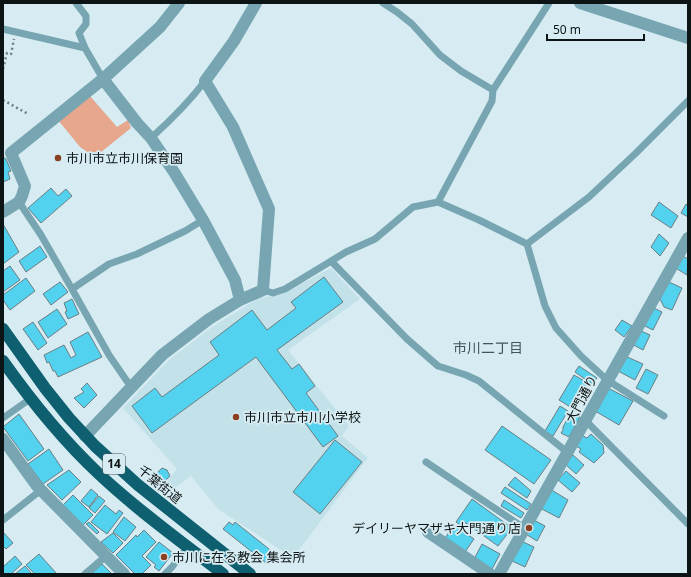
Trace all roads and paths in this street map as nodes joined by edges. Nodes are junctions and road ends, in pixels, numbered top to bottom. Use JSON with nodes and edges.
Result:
{"nodes":[{"id":1,"x":76,"y":3,"type":"edge"},
{"id":2,"x":180,"y":3,"type":"edge"},
{"id":3,"x":256,"y":3,"type":"edge"},
{"id":4,"x":383,"y":3,"type":"edge"},
{"id":5,"x":549,"y":3,"type":"edge"},
{"id":6,"x":580,"y":3,"type":"edge"},
{"id":7,"x":597,"y":5,"type":"edge"},
{"id":8,"x":3,"y":29,"type":"edge"},
{"id":9,"x":15,"y":31,"type":"junction"},
{"id":10,"x":688,"y":38,"type":"edge"},
{"id":11,"x":85,"y":48,"type":"junction"},
{"id":12,"x":3,"y":69,"type":"edge"},
{"id":13,"x":103,"y":79,"type":"junction"},
{"id":14,"x":205,"y":81,"type":"junction"},
{"id":15,"x":493,"y":90,"type":"junction"},
{"id":16,"x":3,"y":100,"type":"edge"},
{"id":17,"x":688,"y":101,"type":"edge"},
{"id":18,"x":28,"y":114,"type":"dead end"},
{"id":19,"x":151,"y":138,"type":"junction"},
{"id":20,"x":19,"y":202,"type":"junction"},
{"id":21,"x":438,"y":202,"type":"junction"},
{"id":22,"x":3,"y":212,"type":"edge"},
{"id":23,"x":203,"y":220,"type":"junction"},
{"id":24,"x":688,"y":238,"type":"edge"},
{"id":25,"x":527,"y":244,"type":"junction"},
{"id":26,"x":684,"y":252,"type":"edge"},
{"id":27,"x":331,"y":261,"type":"junction"},
{"id":28,"x":72,"y":289,"type":"junction"},
{"id":29,"x":263,"y":290,"type":"junction"},
{"id":30,"x":240,"y":300,"type":"junction"},
{"id":31,"x":3,"y":329,"type":"edge"},
{"id":32,"x":3,"y":361,"type":"edge"},
{"id":33,"x":607,"y":380,"type":"junction"},
{"id":34,"x":132,"y":387,"type":"junction"},
{"id":35,"x":30,"y":399,"type":"junction"},
{"id":36,"x":664,"y":416,"type":"dead end"},
{"id":37,"x":3,"y":418,"type":"edge"},
{"id":38,"x":586,"y":421,"type":"junction"},
{"id":39,"x":85,"y":436,"type":"junction"},
{"id":40,"x":3,"y":439,"type":"edge"},
{"id":41,"x":567,"y":452,"type":"junction"},
{"id":42,"x":426,"y":462,"type":"dead end"},
{"id":43,"x":41,"y":490,"type":"junction"},
{"id":44,"x":3,"y":520,"type":"edge"},
{"id":45,"x":687,"y":520,"type":"edge"},
{"id":46,"x":524,"y":528,"type":"junction"},
{"id":47,"x":428,"y":532,"type":"dead end"},
{"id":48,"x":188,"y":546,"type":"junction"},
{"id":49,"x":106,"y":556,"type":"junction"},
{"id":50,"x":85,"y":574,"type":"edge"},
{"id":51,"x":124,"y":574,"type":"edge"},
{"id":52,"x":165,"y":574,"type":"edge"},
{"id":53,"x":223,"y":574,"type":"edge"},
{"id":54,"x":250,"y":574,"type":"edge"},
{"id":55,"x":490,"y":574,"type":"edge"},
{"id":56,"x":499,"y":574,"type":"edge"}],
"edges":[{"from":1,"to":11,"type":"lane"},
{"from":2,"to":13,"type":"street"},
{"from":3,"to":14,"type":"street"},
{"from":4,"to":15,"type":"lane"},
{"from":5,"to":15,"type":"lane"},
{"from":6,"to":7,"type":"street"},
{"from":7,"to":10,"type":"street"},
{"from":8,"to":9,"type":"lane"},
{"from":9,"to":11,"type":"lane"},
{"from":9,"to":12,"type":"path"},
{"from":11,"to":13,"type":"lane"},
{"from":13,"to":19,"type":"street"},
{"from":13,"to":20,"type":"street"},
{"from":14,"to":19,"type":"lane"},
{"from":14,"to":29,"type":"street"},
{"from":15,"to":21,"type":"lane"},
{"from":16,"to":18,"type":"path"},
{"from":17,"to":25,"type":"lane"},
{"from":19,"to":23,"type":"street"},
{"from":20,"to":22,"type":"street"},
{"from":20,"to":28,"type":"lane"},
{"from":21,"to":25,"type":"lane"},
{"from":21,"to":27,"type":"lane"},
{"from":23,"to":28,"type":"lane"},
{"from":23,"to":30,"type":"street"},
{"from":24,"to":26,"type":"street","name":"大門通り"},
{"from":25,"to":33,"type":"lane"},
{"from":26,"to":33,"type":"street","name":"大門通り"},
{"from":27,"to":29,"type":"lane"},
{"from":27,"to":41,"type":"lane"},
{"from":28,"to":34,"type":"lane"},
{"from":29,"to":30,"type":"street"},
{"from":30,"to":34,"type":"street"},
{"from":31,"to":39,"type":"highway","name":"千葉街道","number":"14"},
{"from":32,"to":35,"type":"highway","number":"14"},
{"from":33,"to":36,"type":"lane"},
{"from":33,"to":38,"type":"street","name":"大門通り"},
{"from":34,"to":39,"type":"street"},
{"from":35,"to":37,"type":"lane"},
{"from":35,"to":48,"type":"highway","number":"14"},
{"from":38,"to":41,"type":"street","name":"大門通り"},
{"from":38,"to":45,"type":"lane"},
{"from":39,"to":54,"type":"highway","name":"千葉街道","number":"14"},
{"from":40,"to":43,"type":"street"},
{"from":41,"to":46,"type":"street","name":"大門通り"},
{"from":42,"to":46,"type":"lane"},
{"from":43,"to":44,"type":"lane"},
{"from":43,"to":49,"type":"street"},
{"from":46,"to":56,"type":"street","name":"大門通り"},
{"from":47,"to":55,"type":"street"},
{"from":48,"to":52,"type":"lane"},
{"from":48,"to":53,"type":"highway","number":"14"},
{"from":49,"to":50,"type":"lane"},
{"from":49,"to":51,"type":"street"}]}
